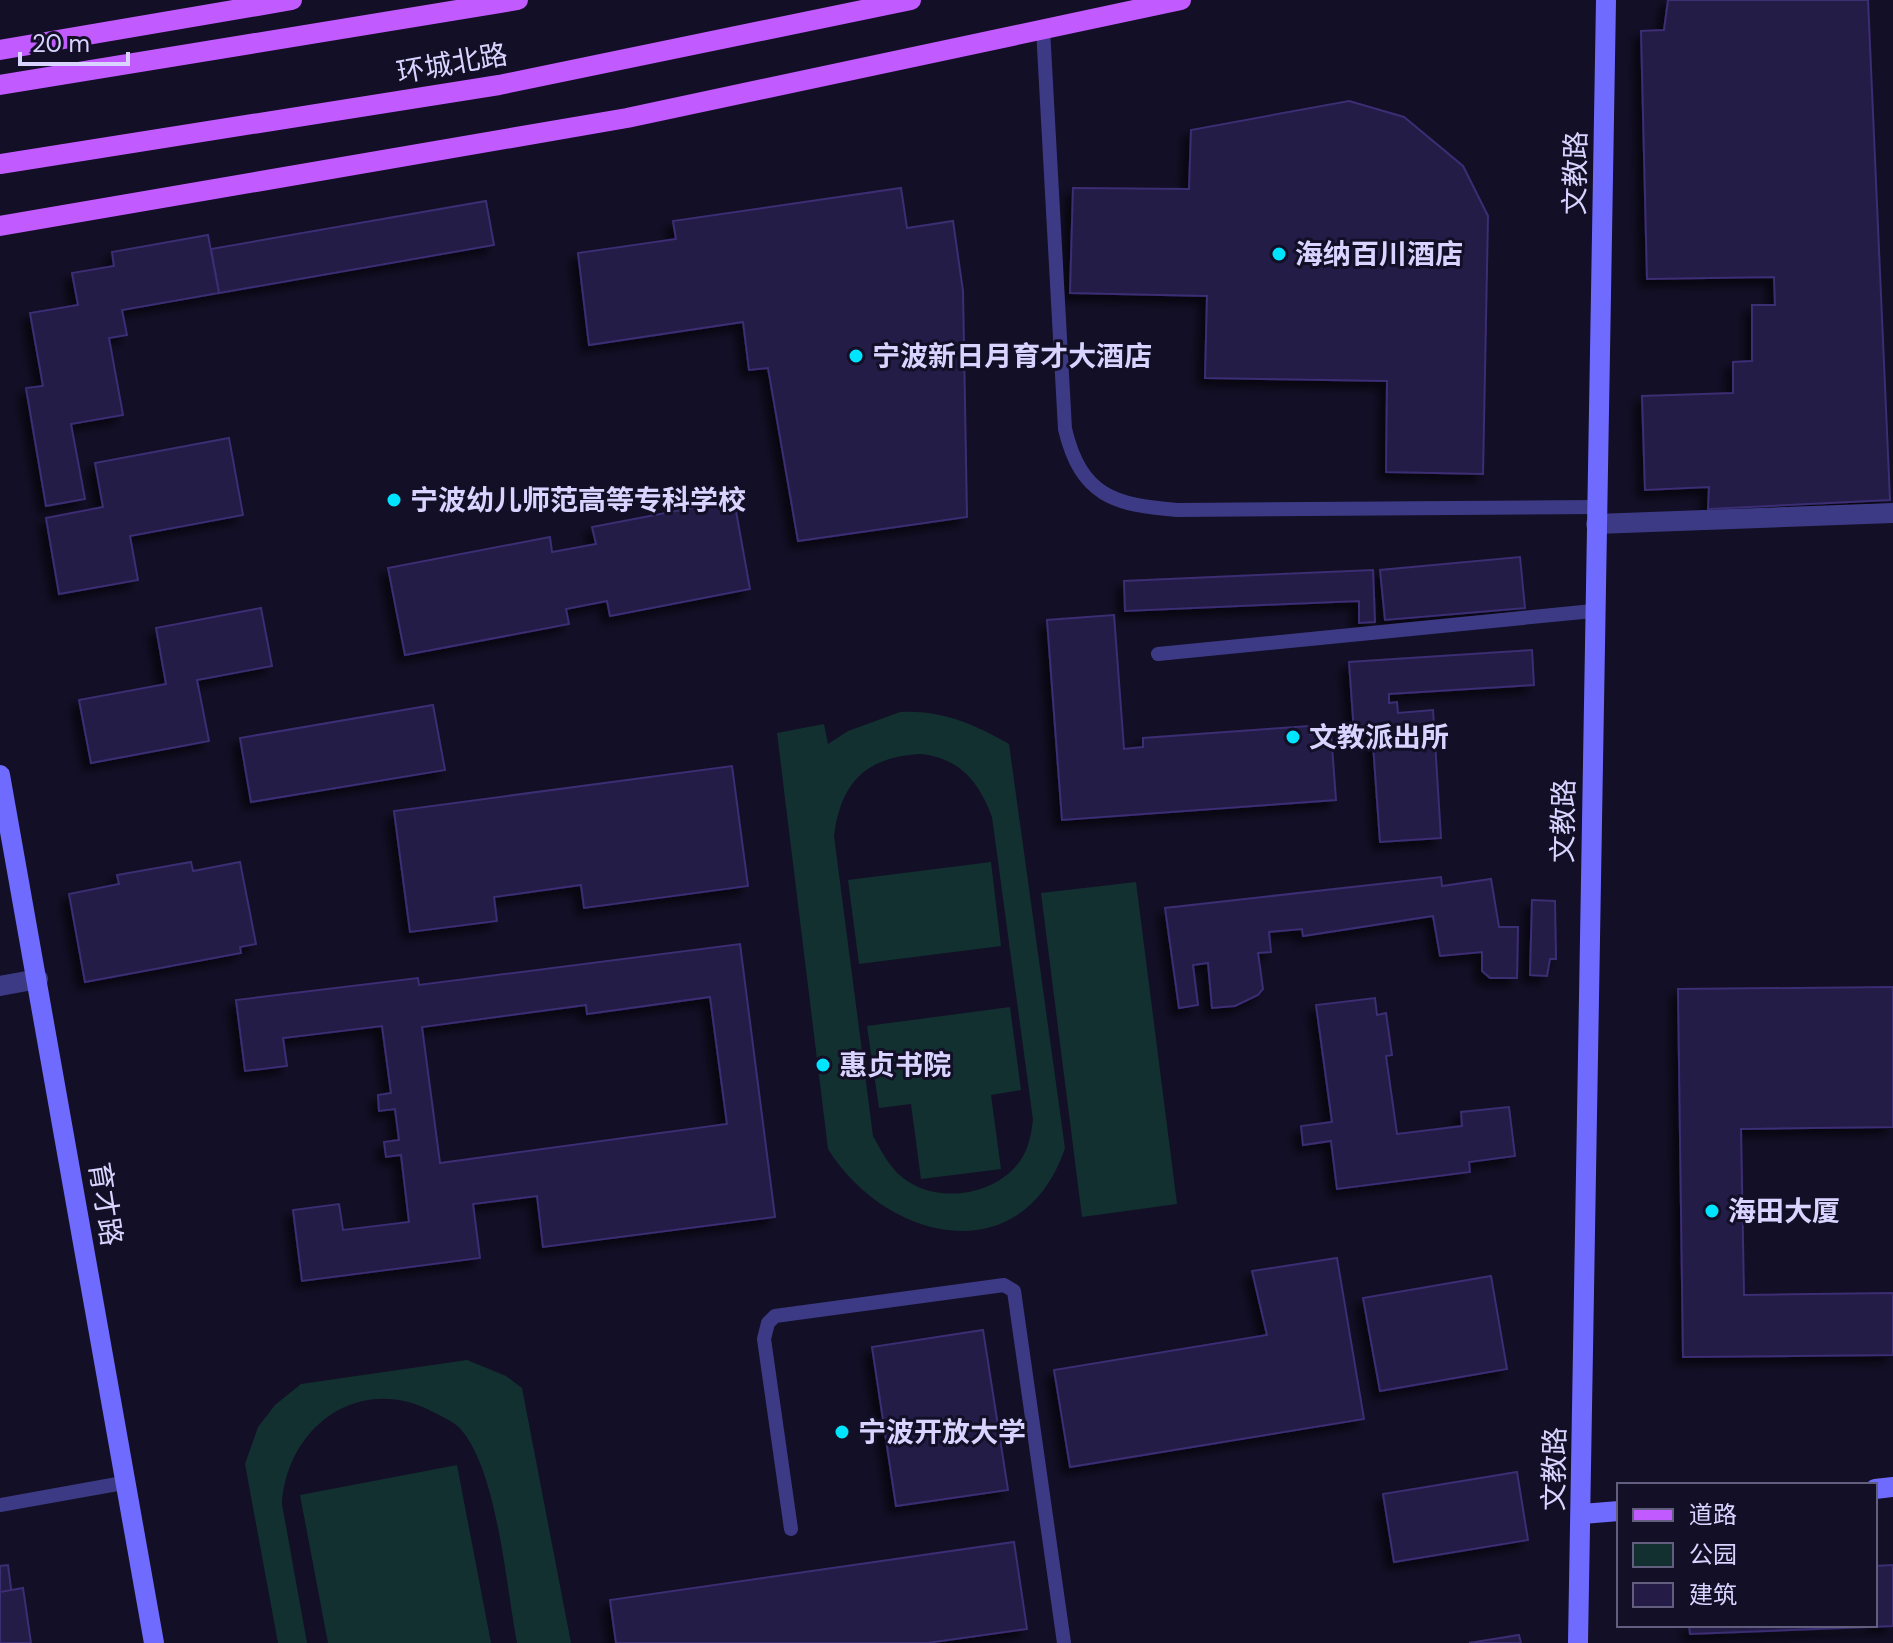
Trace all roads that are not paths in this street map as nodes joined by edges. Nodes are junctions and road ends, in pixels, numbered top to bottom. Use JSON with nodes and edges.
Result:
{"nodes":[{"id":1,"x":292,"y":0,"type":"edge"},
{"id":2,"x":518,"y":0,"type":"edge"},
{"id":3,"x":911,"y":0,"type":"edge"},
{"id":4,"x":1181,"y":0,"type":"edge"},
{"id":5,"x":1606,"y":0,"type":"edge"},
{"id":6,"x":1043,"y":29,"type":"junction"},
{"id":7,"x":0,"y":50,"type":"edge"},
{"id":8,"x":0,"y":85,"type":"edge"},
{"id":9,"x":0,"y":164,"type":"edge"},
{"id":10,"x":0,"y":226,"type":"edge"},
{"id":11,"x":1893,"y":513,"type":"edge"},
{"id":12,"x":1597,"y":516,"type":"junction"},
{"id":13,"x":1593,"y":611,"type":"junction"},
{"id":14,"x":1158,"y":654,"type":"dead end"},
{"id":15,"x":0,"y":775,"type":"edge"},
{"id":16,"x":38,"y":979,"type":"junction"},
{"id":17,"x":0,"y":986,"type":"edge"},
{"id":18,"x":123,"y":1483,"type":"junction"},
{"id":19,"x":0,"y":1505,"type":"edge"},
{"id":20,"x":1617,"y":1511,"type":"edge"},
{"id":21,"x":1582,"y":1514,"type":"junction"},
{"id":22,"x":791,"y":1529,"type":"dead end"},
{"id":23,"x":154,"y":1643,"type":"edge"},
{"id":24,"x":1064,"y":1643,"type":"edge"},
{"id":25,"x":1578,"y":1643,"type":"edge"}],
"edges":[{"from":1,"to":7,"type":"main road"},
{"from":2,"to":8,"type":"main road","name":"环城北路"},
{"from":3,"to":9,"type":"main road","name":"环城北路"},
{"from":4,"to":6,"type":"main road"},
{"from":5,"to":12,"type":"street","name":"文教路"},
{"from":6,"to":10,"type":"main road"},
{"from":6,"to":12,"type":"lane"},
{"from":11,"to":12,"type":"street"},
{"from":12,"to":13,"type":"street","name":"文教路"},
{"from":13,"to":14,"type":"lane"},
{"from":13,"to":21,"type":"street","name":"文教路"},
{"from":15,"to":16,"type":"street","name":"育才路"},
{"from":16,"to":17,"type":"street"},
{"from":16,"to":18,"type":"street","name":"育才路"},
{"from":18,"to":19,"type":"lane"},
{"from":18,"to":23,"type":"street","name":"育才路"},
{"from":20,"to":21,"type":"street"},
{"from":21,"to":25,"type":"street","name":"文教路"},
{"from":22,"to":24,"type":"lane"}]}
